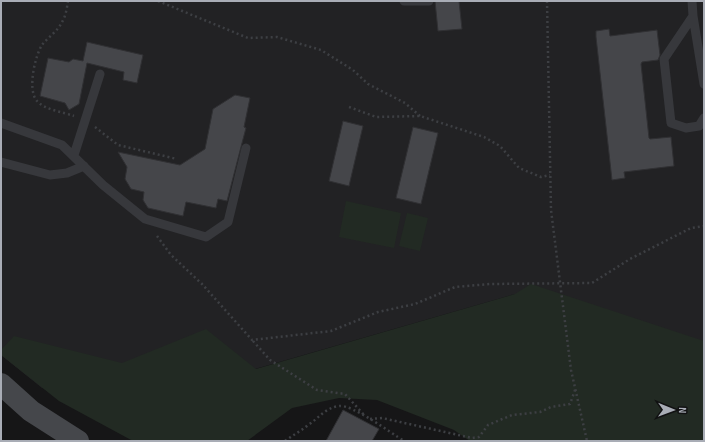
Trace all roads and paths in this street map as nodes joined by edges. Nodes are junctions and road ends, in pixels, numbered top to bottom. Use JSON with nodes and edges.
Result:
{"nodes":[{"id":1,"x":158,"y":1,"type":"edge"},
{"id":2,"x":404,"y":1,"type":"edge"},
{"id":3,"x":429,"y":1,"type":"edge"},
{"id":4,"x":547,"y":1,"type":"edge"},
{"id":5,"x":692,"y":1,"type":"edge"},
{"id":6,"x":693,"y":16,"type":"junction"},
{"id":7,"x":100,"y":74,"type":"dead end"},
{"id":8,"x":704,"y":84,"type":"edge"},
{"id":9,"x":349,"y":107,"type":"dead end"},
{"id":10,"x":420,"y":116,"type":"junction"},
{"id":11,"x":704,"y":118,"type":"edge"},
{"id":12,"x":1,"y":123,"type":"edge"},
{"id":13,"x":246,"y":148,"type":"dead end"},
{"id":14,"x":74,"y":155,"type":"junction"},
{"id":15,"x":1,"y":162,"type":"edge"},
{"id":16,"x":84,"y":166,"type":"junction"},
{"id":17,"x":550,"y":175,"type":"junction"},
{"id":18,"x":145,"y":219,"type":"junction"},
{"id":19,"x":704,"y":226,"type":"edge"},
{"id":20,"x":559,"y":283,"type":"junction"},
{"id":21,"x":252,"y":340,"type":"junction"},
{"id":22,"x":1,"y":384,"type":"edge"},
{"id":23,"x":575,"y":389,"type":"junction"},
{"id":24,"x":365,"y":416,"type":"junction"},
{"id":25,"x":370,"y":419,"type":"junction"},
{"id":26,"x":76,"y":441,"type":"edge"},
{"id":27,"x":285,"y":441,"type":"edge"},
{"id":28,"x":404,"y":441,"type":"edge"},
{"id":29,"x":587,"y":441,"type":"edge"}],
"edges":[{"from":1,"to":10,"type":"path"},
{"from":2,"to":3,"type":"lane"},
{"from":4,"to":17,"type":"path"},
{"from":5,"to":6,"type":"lane"},
{"from":6,"to":8,"type":"lane"},
{"from":6,"to":11,"type":"lane"},
{"from":7,"to":14,"type":"lane"},
{"from":9,"to":10,"type":"path"},
{"from":10,"to":17,"type":"path"},
{"from":12,"to":14,"type":"lane"},
{"from":13,"to":18,"type":"lane"},
{"from":14,"to":16,"type":"lane"},
{"from":15,"to":16,"type":"lane"},
{"from":16,"to":18,"type":"lane"},
{"from":17,"to":20,"type":"path"},
{"from":18,"to":21,"type":"path"},
{"from":19,"to":20,"type":"path"},
{"from":20,"to":21,"type":"path"},
{"from":20,"to":23,"type":"path"},
{"from":21,"to":24,"type":"path"},
{"from":22,"to":26,"type":"main road"},
{"from":23,"to":25,"type":"path"},
{"from":23,"to":29,"type":"path"},
{"from":24,"to":25,"type":"path"},
{"from":24,"to":27,"type":"path"},
{"from":25,"to":28,"type":"path"}]}
